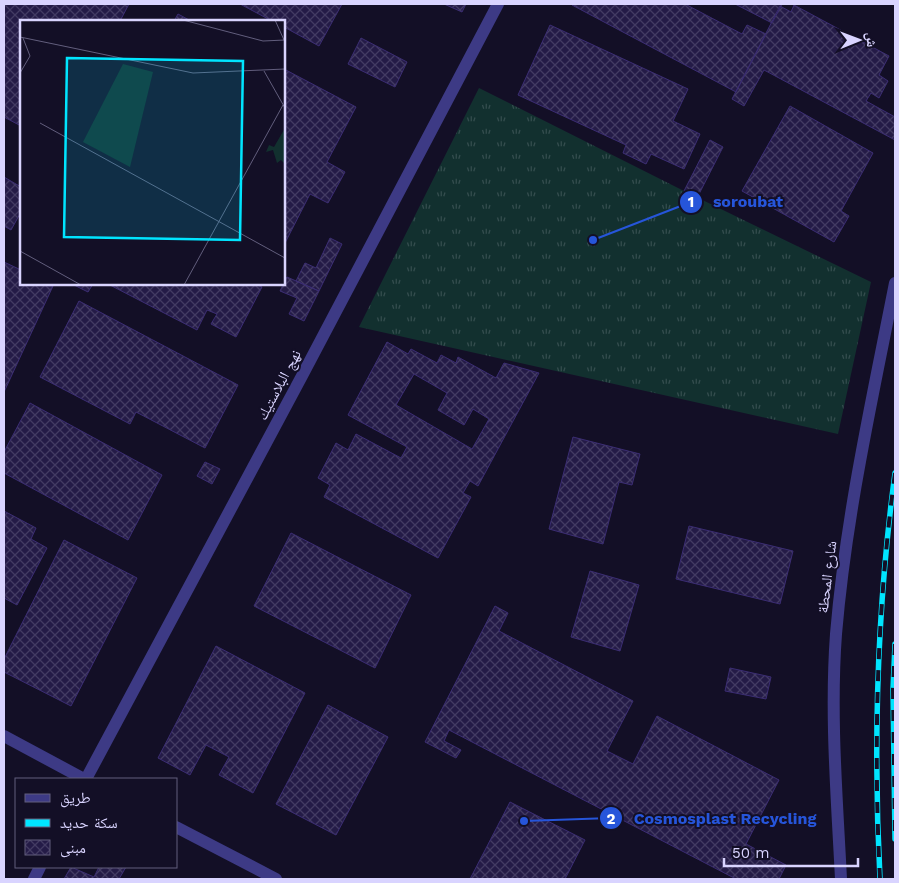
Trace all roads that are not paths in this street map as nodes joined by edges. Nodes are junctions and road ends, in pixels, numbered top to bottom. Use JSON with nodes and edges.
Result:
{"nodes":[{"id":1,"x":498,"y":4,"type":"edge"},
{"id":2,"x":895,"y":284,"type":"edge"},
{"id":3,"x":4,"y":736,"type":"edge"},
{"id":4,"x":83,"y":778,"type":"edge"},
{"id":5,"x":86,"y":778,"type":"edge"},
{"id":6,"x":178,"y":828,"type":"edge"},
{"id":7,"x":276,"y":879,"type":"edge"},
{"id":8,"x":841,"y":879,"type":"edge"}],
"edges":[{"from":1,"to":5,"type":"street","name":"نهج البلاستيك"},
{"from":2,"to":8,"type":"street","name":"شارع المحطة"},
{"from":3,"to":4,"type":"street"},
{"from":6,"to":7,"type":"street"}]}
